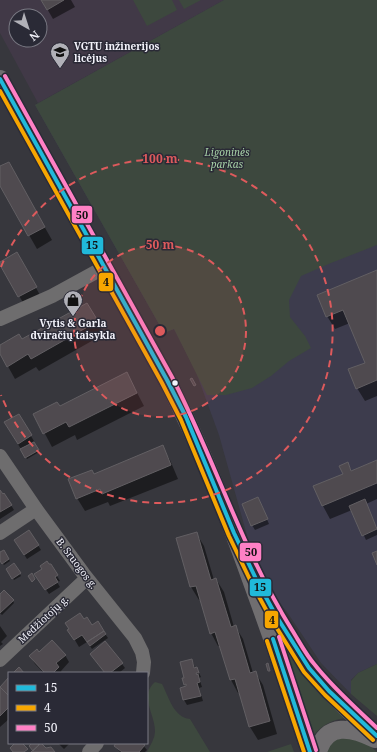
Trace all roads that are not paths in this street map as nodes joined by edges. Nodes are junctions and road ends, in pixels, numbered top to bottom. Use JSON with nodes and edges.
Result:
{"nodes":[{"id":1,"x":0,"y":79,"type":"edge"},
{"id":2,"x":105,"y":267,"type":"junction"},
{"id":3,"x":0,"y":319,"type":"edge"},
{"id":4,"x":0,"y":456,"type":"edge"},
{"id":5,"x":36,"y":509,"type":"junction"},
{"id":6,"x":0,"y":533,"type":"edge"},
{"id":7,"x":234,"y":533,"type":"junction"},
{"id":8,"x":87,"y":578,"type":"junction"},
{"id":9,"x":0,"y":660,"type":"edge"},
{"id":10,"x":143,"y":672,"type":"edge"},
{"id":11,"x":377,"y":736,"type":"edge"},
{"id":12,"x":377,"y":741,"type":"edge"},
{"id":13,"x":96,"y":744,"type":"edge"},
{"id":14,"x":89,"y":752,"type":"edge"},
{"id":15,"x":310,"y":752,"type":"edge"},
{"id":16,"x":318,"y":752,"type":"edge"}],
"edges":[{"from":1,"to":2,"type":"main road"},
{"from":2,"to":3,"type":"street"},
{"from":2,"to":7,"type":"main road"},
{"from":4,"to":5,"type":"street","name":"B. Sruogos g."},
{"from":5,"to":6,"type":"street"},
{"from":5,"to":8,"type":"street","name":"B. Sruogos g."},
{"from":7,"to":11,"type":"main road"},
{"from":7,"to":15,"type":"main road"},
{"from":8,"to":9,"type":"street","name":"Medžiotojų g."},
{"from":8,"to":10,"type":"street","name":"B. Sruogos g."},
{"from":12,"to":16,"type":"main road"},
{"from":13,"to":14,"type":"street"}]}
